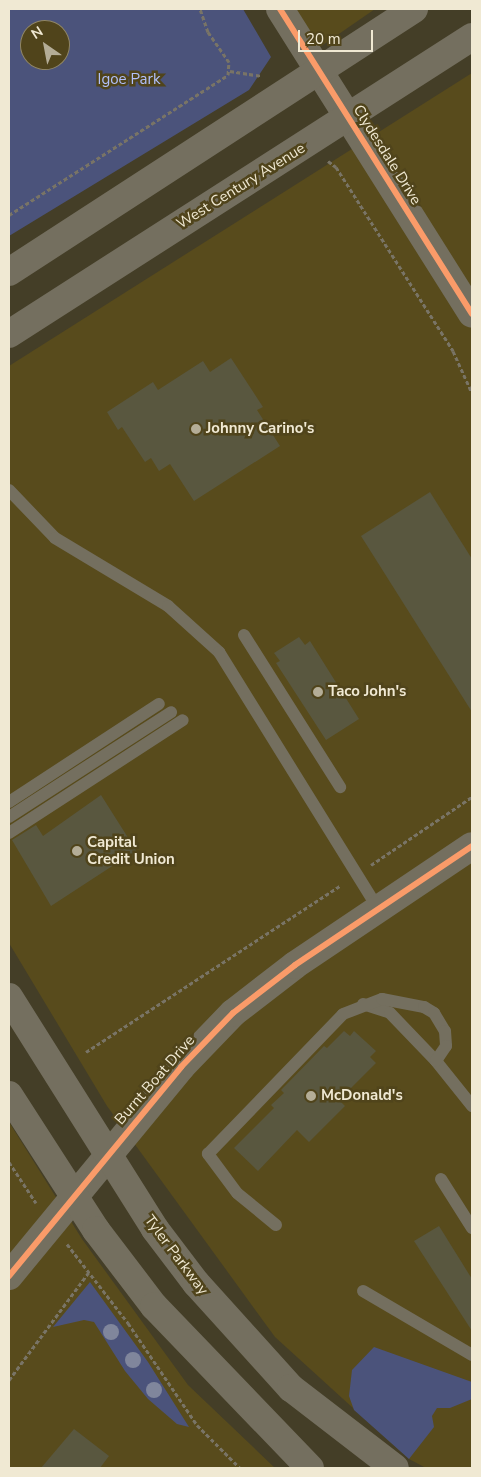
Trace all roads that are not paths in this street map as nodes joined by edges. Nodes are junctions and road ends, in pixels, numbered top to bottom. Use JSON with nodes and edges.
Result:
{"nodes":[{"id":1,"x":280,"y":9,"type":"edge"},
{"id":2,"x":414,"y":9,"type":"edge"},
{"id":3,"x":472,"y":37,"type":"edge"},
{"id":4,"x":320,"y":72,"type":"junction"},
{"id":5,"x":349,"y":118,"type":"junction"},
{"id":6,"x":9,"y":272,"type":"edge"},
{"id":7,"x":472,"y":314,"type":"edge"},
{"id":8,"x":9,"y":334,"type":"edge"},
{"id":9,"x":9,"y":490,"type":"edge"},
{"id":10,"x":244,"y":635,"type":"dead end"},
{"id":11,"x":159,"y":704,"type":"dead end"},
{"id":12,"x":171,"y":712,"type":"dead end"},
{"id":13,"x":183,"y":720,"type":"dead end"},
{"id":14,"x":340,"y":787,"type":"dead end"},
{"id":15,"x":9,"y":802,"type":"edge"},
{"id":16,"x":9,"y":817,"type":"edge"},
{"id":17,"x":9,"y":833,"type":"edge"},
{"id":18,"x":472,"y":846,"type":"edge"},
{"id":19,"x":379,"y":910,"type":"junction"},
{"id":20,"x":9,"y":997,"type":"edge"},
{"id":21,"x":361,"y":1004,"type":"junction"},
{"id":22,"x":436,"y":1060,"type":"junction"},
{"id":23,"x":9,"y":1095,"type":"edge"},
{"id":24,"x":472,"y":1106,"type":"edge"},
{"id":25,"x":107,"y":1156,"type":"junction"},
{"id":26,"x":441,"y":1179,"type":"dead end"},
{"id":27,"x":73,"y":1196,"type":"junction"},
{"id":28,"x":276,"y":1225,"type":"dead end"},
{"id":29,"x":472,"y":1228,"type":"edge"},
{"id":30,"x":9,"y":1276,"type":"edge"},
{"id":31,"x":363,"y":1292,"type":"dead end"},
{"id":32,"x":472,"y":1355,"type":"edge"},
{"id":33,"x":310,"y":1468,"type":"edge"},
{"id":34,"x":395,"y":1468,"type":"edge"}],
"edges":[{"from":1,"to":4,"type":"main road","name":"Clydesdale Drive"},
{"from":2,"to":4,"type":"main road"},
{"from":3,"to":5,"type":"main road","name":"West Century Avenue"},
{"from":4,"to":5,"type":"main road","name":"Clydesdale Drive"},
{"from":4,"to":6,"type":"main road"},
{"from":5,"to":7,"type":"main road","name":"Clydesdale Drive"},
{"from":5,"to":8,"type":"main road","name":"West Century Avenue"},
{"from":9,"to":19,"type":"lane"},
{"from":10,"to":14,"type":"lane"},
{"from":11,"to":15,"type":"lane"},
{"from":12,"to":16,"type":"lane"},
{"from":13,"to":17,"type":"lane"},
{"from":18,"to":19,"type":"main road","name":"Burnt Boat Drive"},
{"from":19,"to":25,"type":"main road","name":"Burnt Boat Drive"},
{"from":20,"to":25,"type":"main road","name":"Tyler Parkway"},
{"from":21,"to":22,"type":"lane"},
{"from":21,"to":22,"type":"lane"},
{"from":21,"to":28,"type":"lane"},
{"from":22,"to":24,"type":"lane"},
{"from":23,"to":27,"type":"main road"},
{"from":25,"to":27,"type":"main road","name":"Burnt Boat Drive"},
{"from":25,"to":34,"type":"main road","name":"Tyler Parkway"},
{"from":26,"to":29,"type":"lane"},
{"from":27,"to":30,"type":"main road","name":"Burnt Boat Drive"},
{"from":27,"to":33,"type":"main road"},
{"from":31,"to":32,"type":"lane"}]}
